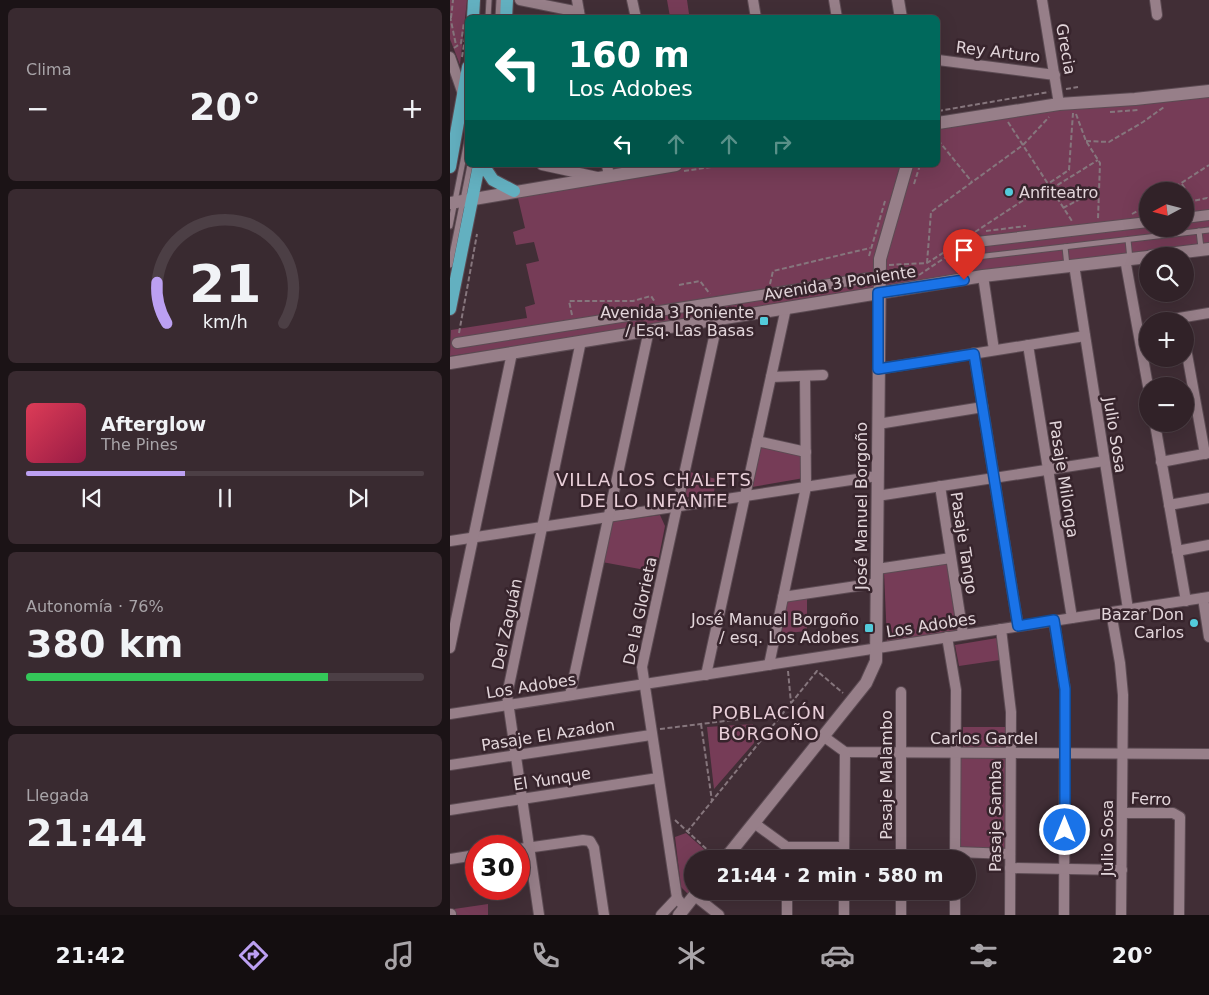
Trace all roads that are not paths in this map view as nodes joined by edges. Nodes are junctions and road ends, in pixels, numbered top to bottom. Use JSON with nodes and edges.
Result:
{"nodes":[{"id":1,"x":474,"y":0,"type":"edge"},
{"id":2,"x":489,"y":0,"type":"edge"},
{"id":3,"x":498,"y":0,"type":"edge"},
{"id":4,"x":507,"y":0,"type":"edge"},
{"id":5,"x":520,"y":0,"type":"edge"},
{"id":6,"x":577,"y":0,"type":"edge"},
{"id":7,"x":632,"y":0,"type":"edge"},
{"id":8,"x":753,"y":0,"type":"edge"},
{"id":9,"x":834,"y":0,"type":"edge"},
{"id":10,"x":898,"y":0,"type":"edge"},
{"id":11,"x":1042,"y":0,"type":"edge"},
{"id":12,"x":1155,"y":0,"type":"edge"},
{"id":13,"x":474,"y":15,"type":"edge"},
{"id":14,"x":488,"y":15,"type":"edge"},
{"id":15,"x":498,"y":15,"type":"edge"},
{"id":16,"x":506,"y":15,"type":"edge"},
{"id":17,"x":580,"y":15,"type":"edge"},
{"id":18,"x":635,"y":15,"type":"edge"},
{"id":19,"x":756,"y":15,"type":"edge"},
{"id":20,"x":836,"y":15,"type":"edge"},
{"id":21,"x":900,"y":15,"type":"edge"},
{"id":22,"x":1158,"y":15,"type":"dead end"},
{"id":23,"x":450,"y":57,"type":"edge"},
{"id":24,"x":940,"y":60,"type":"edge"},
{"id":25,"x":1055,"y":74,"type":"junction"},
{"id":26,"x":465,"y":83,"type":"edge"},
{"id":27,"x":1209,"y":91,"type":"edge"},
{"id":28,"x":463,"y":94,"type":"junction"},
{"id":29,"x":1061,"y":103,"type":"junction"},
{"id":30,"x":940,"y":123,"type":"edge"},
{"id":31,"x":458,"y":138,"type":"edge"},
{"id":32,"x":450,"y":167,"type":"edge"},
{"id":33,"x":469,"y":167,"type":"edge"},
{"id":34,"x":480,"y":167,"type":"edge"},
{"id":35,"x":483,"y":167,"type":"edge"},
{"id":36,"x":558,"y":167,"type":"edge"},
{"id":37,"x":654,"y":167,"type":"edge"},
{"id":38,"x":906,"y":167,"type":"edge"},
{"id":39,"x":605,"y":173,"type":"edge"},
{"id":40,"x":514,"y":191,"type":"junction"},
{"id":41,"x":460,"y":201,"type":"edge"},
{"id":42,"x":1209,"y":215,"type":"edge"},
{"id":43,"x":1194,"y":217,"type":"edge"},
{"id":44,"x":1139,"y":223,"type":"edge"},
{"id":45,"x":450,"y":226,"type":"edge"},
{"id":46,"x":1209,"y":230,"type":"edge"},
{"id":47,"x":1199,"y":231,"type":"junction"},
{"id":48,"x":465,"y":232,"type":"junction"},
{"id":49,"x":967,"y":239,"type":"road end"},
{"id":50,"x":1128,"y":240,"type":"junction"},
{"id":51,"x":1065,"y":247,"type":"junction"},
{"id":52,"x":1205,"y":250,"type":"edge"},
{"id":53,"x":1139,"y":257,"type":"edge"},
{"id":54,"x":968,"y":258,"type":"dead end"},
{"id":55,"x":1128,"y":259,"type":"junction"},
{"id":56,"x":450,"y":265,"type":"edge"},
{"id":57,"x":1071,"y":266,"type":"junction"},
{"id":58,"x":983,"y":276,"type":"junction"},
{"id":59,"x":868,"y":278,"type":"dead end"},
{"id":60,"x":450,"y":287,"type":"edge"},
{"id":61,"x":878,"y":293,"type":"junction"},
{"id":62,"x":786,"y":308,"type":"junction"},
{"id":63,"x":450,"y":310,"type":"edge"},
{"id":64,"x":1139,"y":312,"type":"edge"},
{"id":65,"x":1209,"y":313,"type":"edge"},
{"id":66,"x":1194,"y":317,"type":"edge"},
{"id":67,"x":718,"y":319,"type":"junction"},
{"id":68,"x":649,"y":330,"type":"junction"},
{"id":69,"x":1085,"y":336,"type":"junction"},
{"id":70,"x":581,"y":341,"type":"junction"},
{"id":71,"x":457,"y":343,"type":"road end"},
{"id":72,"x":1028,"y":345,"type":"junction"},
{"id":73,"x":994,"y":350,"type":"junction"},
{"id":74,"x":512,"y":352,"type":"junction"},
{"id":75,"x":974,"y":354,"type":"junction"},
{"id":76,"x":450,"y":363,"type":"edge"},
{"id":77,"x":1190,"y":367,"type":"edge"},
{"id":78,"x":878,"y":369,"type":"junction"},
{"id":79,"x":823,"y":375,"type":"dead end"},
{"id":80,"x":805,"y":376,"type":"junction"},
{"id":81,"x":771,"y":377,"type":"junction"},
{"id":82,"x":983,"y":407,"type":"junction"},
{"id":83,"x":878,"y":424,"type":"junction"},
{"id":84,"x":1155,"y":432,"type":"edge"},
{"id":85,"x":757,"y":441,"type":"junction"},
{"id":86,"x":806,"y":452,"type":"junction"},
{"id":87,"x":1207,"y":454,"type":"edge"},
{"id":88,"x":1104,"y":461,"type":"junction"},
{"id":89,"x":1161,"y":462,"type":"junction"},
{"id":90,"x":1048,"y":470,"type":"junction"},
{"id":91,"x":877,"y":476,"type":"junction"},
{"id":92,"x":994,"y":478,"type":"junction"},
{"id":93,"x":940,"y":486,"type":"junction"},
{"id":94,"x":806,"y":487,"type":"junction"},
{"id":95,"x":745,"y":496,"type":"junction"},
{"id":96,"x":877,"y":496,"type":"junction"},
{"id":97,"x":1209,"y":498,"type":"edge"},
{"id":98,"x":1169,"y":505,"type":"junction"},
{"id":99,"x":678,"y":507,"type":"junction"},
{"id":100,"x":608,"y":517,"type":"junction"},
{"id":101,"x":543,"y":527,"type":"junction"},
{"id":102,"x":474,"y":538,"type":"junction"},
{"id":103,"x":450,"y":541,"type":"edge"},
{"id":104,"x":1209,"y":545,"type":"edge"},
{"id":105,"x":1177,"y":551,"type":"junction"},
{"id":106,"x":951,"y":558,"type":"junction"},
{"id":107,"x":877,"y":569,"type":"junction"},
{"id":108,"x":877,"y":583,"type":"junction"},
{"id":109,"x":784,"y":597,"type":"junction"},
{"id":110,"x":1206,"y":598,"type":"edge"},
{"id":111,"x":1186,"y":601,"type":"junction"},
{"id":112,"x":1128,"y":609,"type":"junction"},
{"id":113,"x":1110,"y":612,"type":"junction"},
{"id":114,"x":1072,"y":618,"type":"junction"},
{"id":115,"x":1054,"y":620,"type":"junction"},
{"id":116,"x":1018,"y":626,"type":"junction"},
{"id":117,"x":1001,"y":629,"type":"junction"},
{"id":118,"x":963,"y":634,"type":"junction"},
{"id":119,"x":947,"y":637,"type":"junction"},
{"id":120,"x":1209,"y":637,"type":"edge"},
{"id":121,"x":450,"y":648,"type":"edge"},
{"id":122,"x":878,"y":649,"type":"junction"},
{"id":123,"x":769,"y":665,"type":"junction"},
{"id":124,"x":706,"y":675,"type":"junction"},
{"id":125,"x":644,"y":684,"type":"junction"},
{"id":126,"x":901,"y":692,"type":"dead end"},
{"id":127,"x":570,"y":696,"type":"junction"},
{"id":128,"x":507,"y":705,"type":"junction"},
{"id":129,"x":450,"y":714,"type":"edge"},
{"id":130,"x":651,"y":732,"type":"junction"},
{"id":131,"x":823,"y":736,"type":"junction"},
{"id":132,"x":845,"y":752,"type":"junction"},
{"id":133,"x":901,"y":753,"type":"junction"},
{"id":134,"x":957,"y":753,"type":"junction"},
{"id":135,"x":1011,"y":753,"type":"junction"},
{"id":136,"x":1066,"y":753,"type":"junction"},
{"id":137,"x":1122,"y":754,"type":"junction"},
{"id":138,"x":1209,"y":754,"type":"edge"},
{"id":139,"x":514,"y":755,"type":"junction"},
{"id":140,"x":450,"y":765,"type":"edge"},
{"id":141,"x":658,"y":778,"type":"junction"},
{"id":142,"x":521,"y":799,"type":"junction"},
{"id":143,"x":450,"y":810,"type":"edge"},
{"id":144,"x":1122,"y":813,"type":"junction"},
{"id":145,"x":754,"y":823,"type":"junction"},
{"id":146,"x":523,"y":835,"type":"edge"},
{"id":147,"x":530,"y":847,"type":"edge"},
{"id":148,"x":787,"y":847,"type":"joint"},
{"id":149,"x":844,"y":847,"type":"joint"},
{"id":150,"x":732,"y":850,"type":"edge"},
{"id":151,"x":900,"y":850,"type":"edge"},
{"id":152,"x":956,"y":850,"type":"edge"},
{"id":153,"x":1010,"y":854,"type":"junction"},
{"id":154,"x":976,"y":855,"type":"edge"},
{"id":155,"x":465,"y":857,"type":"edge"},
{"id":156,"x":450,"y":859,"type":"edge"},
{"id":157,"x":1010,"y":868,"type":"junction"},
{"id":158,"x":1065,"y":869,"type":"junction"},
{"id":159,"x":1122,"y":870,"type":"junction"},
{"id":160,"x":530,"y":875,"type":"edge"},
{"id":161,"x":676,"y":898,"type":"junction"},
{"id":162,"x":691,"y":900,"type":"edge"},
{"id":163,"x":703,"y":900,"type":"edge"},
{"id":164,"x":787,"y":900,"type":"edge"},
{"id":165,"x":844,"y":900,"type":"edge"},
{"id":166,"x":901,"y":900,"type":"edge"},
{"id":167,"x":955,"y":900,"type":"edge"},
{"id":168,"x":682,"y":912,"type":"edge"},
{"id":169,"x":539,"y":915,"type":"edge"},
{"id":170,"x":604,"y":915,"type":"edge"},
{"id":171,"x":661,"y":915,"type":"edge"},
{"id":172,"x":719,"y":915,"type":"edge"},
{"id":173,"x":787,"y":915,"type":"edge"},
{"id":174,"x":844,"y":915,"type":"edge"},
{"id":175,"x":901,"y":915,"type":"edge"},
{"id":176,"x":955,"y":915,"type":"edge"},
{"id":177,"x":1010,"y":915,"type":"edge"},
{"id":178,"x":1064,"y":915,"type":"edge"},
{"id":179,"x":1121,"y":915,"type":"edge"},
{"id":180,"x":1179,"y":915,"type":"edge"}],
"edges":[{"from":1,"to":13,"type":"main road"},
{"from":2,"to":14,"type":"lane"},
{"from":3,"to":15,"type":"lane"},
{"from":4,"to":16,"type":"main road"},
{"from":5,"to":17,"type":"street"},
{"from":6,"to":17,"type":"street"},
{"from":7,"to":18,"type":"street"},
{"from":8,"to":19,"type":"street"},
{"from":9,"to":20,"type":"street"},
{"from":10,"to":21,"type":"main road"},
{"from":11,"to":25,"type":"street","name":"Grecia"},
{"from":12,"to":22,"type":"street"},
{"from":23,"to":28,"type":"street"},
{"from":24,"to":25,"type":"street","name":"Rey Arturo"},
{"from":25,"to":29,"type":"street","name":"Grecia"},
{"from":26,"to":28,"type":"main road"},
{"from":27,"to":29,"type":"main road"},
{"from":28,"to":31,"type":"main road"},
{"from":29,"to":30,"type":"main road"},
{"from":31,"to":32,"type":"main road"},
{"from":31,"to":41,"type":"lane"},
{"from":33,"to":41,"type":"lane"},
{"from":34,"to":41,"type":"main road"},
{"from":35,"to":40,"type":"main road"},
{"from":36,"to":39,"type":"street"},
{"from":37,"to":39,"type":"main road"},
{"from":38,"to":61,"type":"main road","name":"José Manuel Borgoño"},
{"from":39,"to":40,"type":"main road"},
{"from":40,"to":41,"type":"main road"},
{"from":41,"to":45,"type":"lane"},
{"from":41,"to":48,"type":"main road"},
{"from":41,"to":56,"type":"lane"},
{"from":42,"to":43,"type":"street"},
{"from":44,"to":49,"type":"street"},
{"from":46,"to":47,"type":"lane"},
{"from":47,"to":50,"type":"lane"},
{"from":47,"to":52,"type":"lane"},
{"from":48,"to":60,"type":"lane"},
{"from":48,"to":63,"type":"main road"},
{"from":50,"to":51,"type":"lane"},
{"from":50,"to":55,"type":"lane"},
{"from":51,"to":54,"type":"lane"},
{"from":51,"to":57,"type":"lane"},
{"from":53,"to":55,"type":"main road","name":"Avenida 3 Poniente"},
{"from":55,"to":57,"type":"main road","name":"Avenida 3 Poniente"},
{"from":55,"to":64,"type":"street"},
{"from":57,"to":58,"type":"main road","name":"Avenida 3 Poniente"},
{"from":57,"to":69,"type":"street","name":"Julio Sosa"},
{"from":58,"to":61,"type":"main road","name":"Avenida 3 Poniente"},
{"from":58,"to":73,"type":"street"},
{"from":59,"to":71,"type":"street"},
{"from":61,"to":62,"type":"main road","name":"Avenida 3 Poniente"},
{"from":61,"to":78,"type":"main road","name":"José Manuel Borgoño"},
{"from":62,"to":67,"type":"main road","name":"Avenida 3 Poniente"},
{"from":62,"to":81,"type":"street"},
{"from":65,"to":66,"type":"street"},
{"from":67,"to":68,"type":"main road","name":"Avenida 3 Poniente"},
{"from":67,"to":99,"type":"street","name":"De la Glorieta"},
{"from":68,"to":70,"type":"main road","name":"Avenida 3 Poniente"},
{"from":68,"to":100,"type":"street"},
{"from":69,"to":72,"type":"street"},
{"from":69,"to":88,"type":"street","name":"Julio Sosa"},
{"from":70,"to":74,"type":"main road","name":"Avenida 3 Poniente"},
{"from":70,"to":101,"type":"street","name":"Del Zaguán"},
{"from":72,"to":73,"type":"street"},
{"from":72,"to":90,"type":"street","name":"Pasaje Milonga"},
{"from":73,"to":75,"type":"street"},
{"from":74,"to":76,"type":"main road","name":"Avenida 3 Poniente"},
{"from":74,"to":102,"type":"street"},
{"from":75,"to":78,"type":"street"},
{"from":75,"to":82,"type":"street"},
{"from":77,"to":87,"type":"street"},
{"from":78,"to":83,"type":"main road","name":"José Manuel Borgoño"},
{"from":79,"to":80,"type":"street"},
{"from":80,"to":81,"type":"street"},
{"from":80,"to":86,"type":"street"},
{"from":81,"to":85,"type":"street"},
{"from":82,"to":83,"type":"street"},
{"from":82,"to":92,"type":"street"},
{"from":83,"to":91,"type":"main road","name":"José Manuel Borgoño"},
{"from":84,"to":89,"type":"street"},
{"from":85,"to":86,"type":"street"},
{"from":85,"to":95,"type":"street"},
{"from":86,"to":94,"type":"street"},
{"from":87,"to":89,"type":"street"},
{"from":88,"to":90,"type":"street"},
{"from":88,"to":112,"type":"street","name":"Julio Sosa"},
{"from":89,"to":98,"type":"street"},
{"from":90,"to":92,"type":"street"},
{"from":90,"to":114,"type":"street","name":"Pasaje Milonga"},
{"from":91,"to":94,"type":"street"},
{"from":91,"to":96,"type":"main road","name":"José Manuel Borgoño"},
{"from":92,"to":93,"type":"street"},
{"from":92,"to":116,"type":"street"},
{"from":93,"to":96,"type":"street"},
{"from":93,"to":106,"type":"street","name":"Pasaje Tango"},
{"from":94,"to":95,"type":"street"},
{"from":94,"to":109,"type":"street"},
{"from":95,"to":99,"type":"street"},
{"from":95,"to":124,"type":"street"},
{"from":96,"to":107,"type":"main road","name":"José Manuel Borgoño"},
{"from":97,"to":98,"type":"street"},
{"from":98,"to":105,"type":"street"},
{"from":99,"to":100,"type":"street"},
{"from":99,"to":125,"type":"street","name":"De la Glorieta"},
{"from":100,"to":101,"type":"street"},
{"from":100,"to":127,"type":"street"},
{"from":101,"to":102,"type":"street"},
{"from":101,"to":128,"type":"street","name":"Del Zaguán"},
{"from":102,"to":103,"type":"street"},
{"from":102,"to":121,"type":"street"},
{"from":104,"to":105,"type":"street"},
{"from":105,"to":111,"type":"street"},
{"from":106,"to":107,"type":"street"},
{"from":106,"to":118,"type":"street","name":"Pasaje Tango"},
{"from":107,"to":108,"type":"main road","name":"José Manuel Borgoño"},
{"from":108,"to":109,"type":"street"},
{"from":108,"to":122,"type":"main road","name":"José Manuel Borgoño"},
{"from":109,"to":123,"type":"street"},
{"from":110,"to":111,"type":"street","name":"Los Adobes"},
{"from":110,"to":120,"type":"street"},
{"from":111,"to":112,"type":"street","name":"Los Adobes"},
{"from":112,"to":113,"type":"street","name":"Los Adobes"},
{"from":113,"to":114,"type":"street","name":"Los Adobes"},
{"from":113,"to":137,"type":"street","name":"Julio Sosa"},
{"from":114,"to":115,"type":"street","name":"Los Adobes"},
{"from":115,"to":116,"type":"street","name":"Los Adobes"},
{"from":115,"to":136,"type":"street"},
{"from":116,"to":117,"type":"street","name":"Los Adobes"},
{"from":117,"to":118,"type":"street","name":"Los Adobes"},
{"from":117,"to":135,"type":"street","name":"Pasaje Samba"},
{"from":118,"to":119,"type":"street","name":"Los Adobes"},
{"from":119,"to":122,"type":"street","name":"Los Adobes"},
{"from":119,"to":134,"type":"street"},
{"from":122,"to":123,"type":"street","name":"Los Adobes"},
{"from":122,"to":131,"type":"main road","name":"José Manuel Borgoño"},
{"from":123,"to":124,"type":"street","name":"Los Adobes"},
{"from":124,"to":125,"type":"street","name":"Los Adobes"},
{"from":125,"to":127,"type":"street","name":"Los Adobes"},
{"from":125,"to":130,"type":"street","name":"De la Glorieta"},
{"from":126,"to":133,"type":"street","name":"Pasaje Malambo"},
{"from":127,"to":128,"type":"street","name":"Los Adobes"},
{"from":128,"to":129,"type":"street","name":"Los Adobes"},
{"from":128,"to":139,"type":"street","name":"Del Zaguán"},
{"from":130,"to":139,"type":"street","name":"Pasaje El Azadon"},
{"from":130,"to":141,"type":"street","name":"De la Glorieta"},
{"from":131,"to":132,"type":"street"},
{"from":131,"to":145,"type":"main road","name":"José Manuel Borgoño"},
{"from":132,"to":133,"type":"street","name":"Carlos Gardel"},
{"from":132,"to":149,"type":"street"},
{"from":133,"to":134,"type":"street","name":"Carlos Gardel"},
{"from":133,"to":151,"type":"street","name":"Pasaje Malambo"},
{"from":134,"to":135,"type":"street","name":"Carlos Gardel"},
{"from":134,"to":152,"type":"street"},
{"from":135,"to":136,"type":"street","name":"Carlos Gardel"},
{"from":135,"to":153,"type":"street","name":"Pasaje Samba"},
{"from":136,"to":137,"type":"street","name":"Carlos Gardel"},
{"from":136,"to":158,"type":"street"},
{"from":137,"to":138,"type":"street","name":"Carlos Gardel"},
{"from":137,"to":144,"type":"street","name":"Julio Sosa"},
{"from":139,"to":140,"type":"street","name":"Pasaje El Azadon"},
{"from":139,"to":142,"type":"street","name":"Del Zaguán"},
{"from":141,"to":142,"type":"street","name":"El Yunque"},
{"from":141,"to":161,"type":"street","name":"De la Glorieta"},
{"from":142,"to":143,"type":"street","name":"El Yunque"},
{"from":142,"to":146,"type":"street","name":"Del Zaguán"},
{"from":144,"to":159,"type":"street","name":"Julio Sosa"},
{"from":144,"to":180,"type":"street","name":"Ferro"},
{"from":145,"to":148,"type":"street"},
{"from":145,"to":150,"type":"main road","name":"José Manuel Borgoño"},
{"from":147,"to":170,"type":"street"},
{"from":148,"to":149,"type":"street"},
{"from":153,"to":154,"type":"street"},
{"from":153,"to":157,"type":"street","name":"Pasaje Samba"},
{"from":155,"to":156,"type":"street"},
{"from":157,"to":158,"type":"street"},
{"from":157,"to":177,"type":"street","name":"Pasaje Samba"},
{"from":158,"to":159,"type":"street"},
{"from":158,"to":178,"type":"street"},
{"from":159,"to":179,"type":"street","name":"Julio Sosa"},
{"from":160,"to":169,"type":"street","name":"Del Zaguán"},
{"from":161,"to":168,"type":"street"},
{"from":161,"to":171,"type":"street"},
{"from":162,"to":168,"type":"main road"},
{"from":163,"to":172,"type":"street"},
{"from":164,"to":173,"type":"street"},
{"from":165,"to":174,"type":"street"},
{"from":166,"to":175,"type":"street"},
{"from":167,"to":176,"type":"street"}]}
